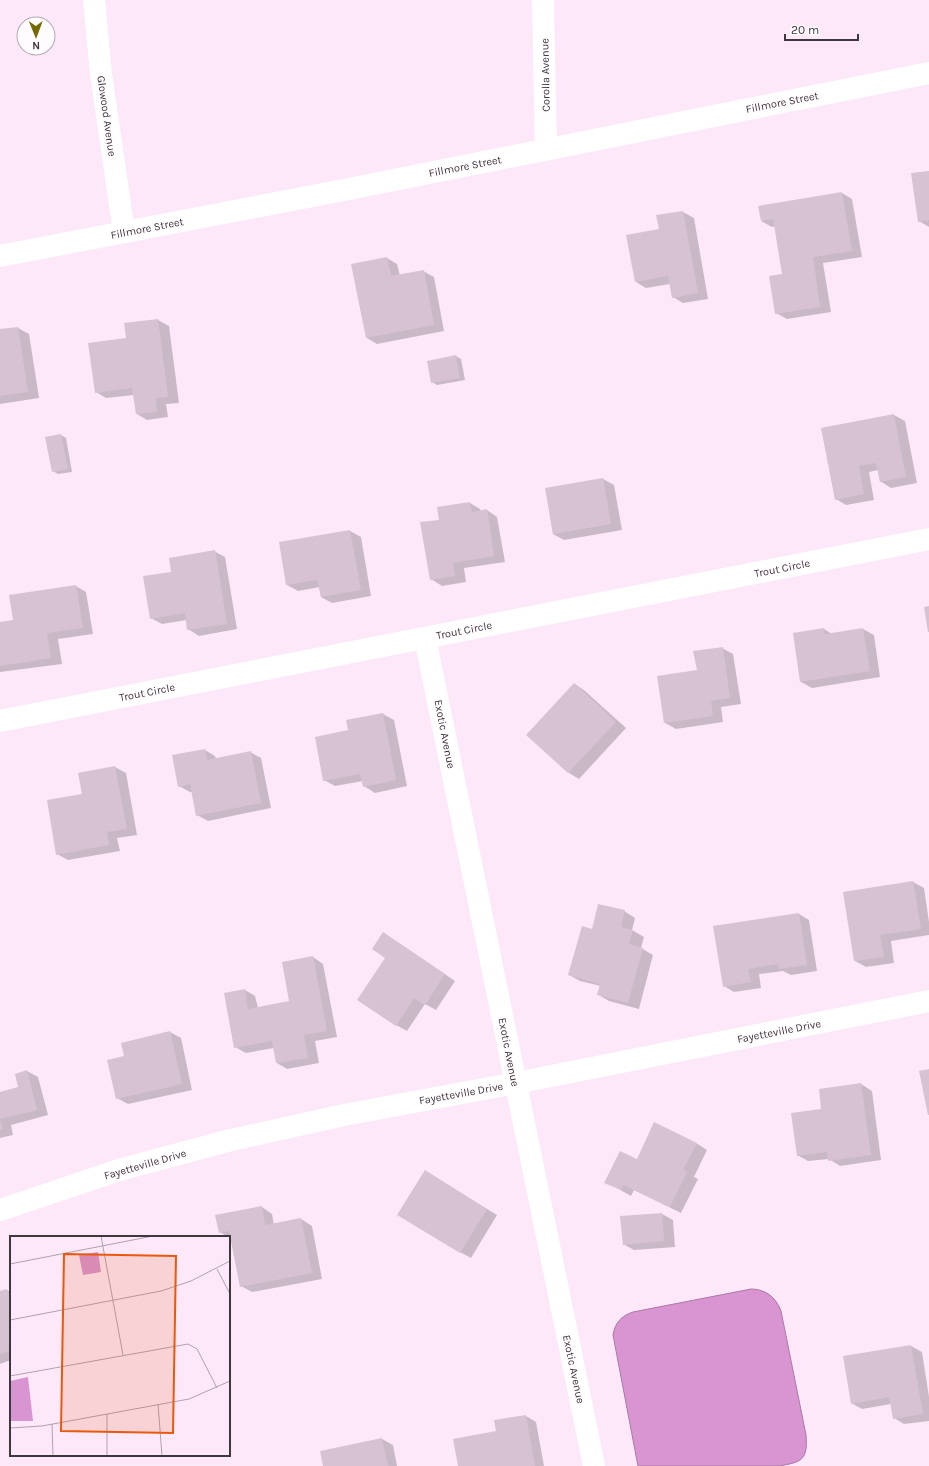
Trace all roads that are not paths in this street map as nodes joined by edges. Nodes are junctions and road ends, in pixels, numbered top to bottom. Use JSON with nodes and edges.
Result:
{"nodes":[{"id":1,"x":94,"y":0,"type":"edge"},
{"id":2,"x":543,"y":0,"type":"edge"},
{"id":3,"x":929,"y":73,"type":"edge"},
{"id":4,"x":546,"y":150,"type":"junction"},
{"id":5,"x":124,"y":232,"type":"junction"},
{"id":6,"x":0,"y":256,"type":"edge"},
{"id":7,"x":929,"y":539,"type":"edge"},
{"id":8,"x":425,"y":638,"type":"junction"},
{"id":9,"x":0,"y":721,"type":"edge"},
{"id":10,"x":929,"y":1001,"type":"edge"},
{"id":11,"x":516,"y":1083,"type":"junction"},
{"id":12,"x":0,"y":1210,"type":"edge"},
{"id":13,"x":594,"y":1466,"type":"edge"}],
"edges":[{"from":1,"to":5,"type":"street","name":"Glowood Avenue"},
{"from":2,"to":4,"type":"street","name":"Corolla Avenue"},
{"from":3,"to":4,"type":"street","name":"Fillmore Street"},
{"from":4,"to":5,"type":"street","name":"Fillmore Street"},
{"from":5,"to":6,"type":"street","name":"Fillmore Street"},
{"from":7,"to":8,"type":"street","name":"Trout Circle"},
{"from":8,"to":9,"type":"street","name":"Trout Circle"},
{"from":8,"to":11,"type":"street","name":"Exotic Avenue"},
{"from":10,"to":11,"type":"street","name":"Fayetteville Drive"},
{"from":11,"to":12,"type":"street","name":"Fayetteville Drive"},
{"from":11,"to":13,"type":"street","name":"Exotic Avenue"}]}
